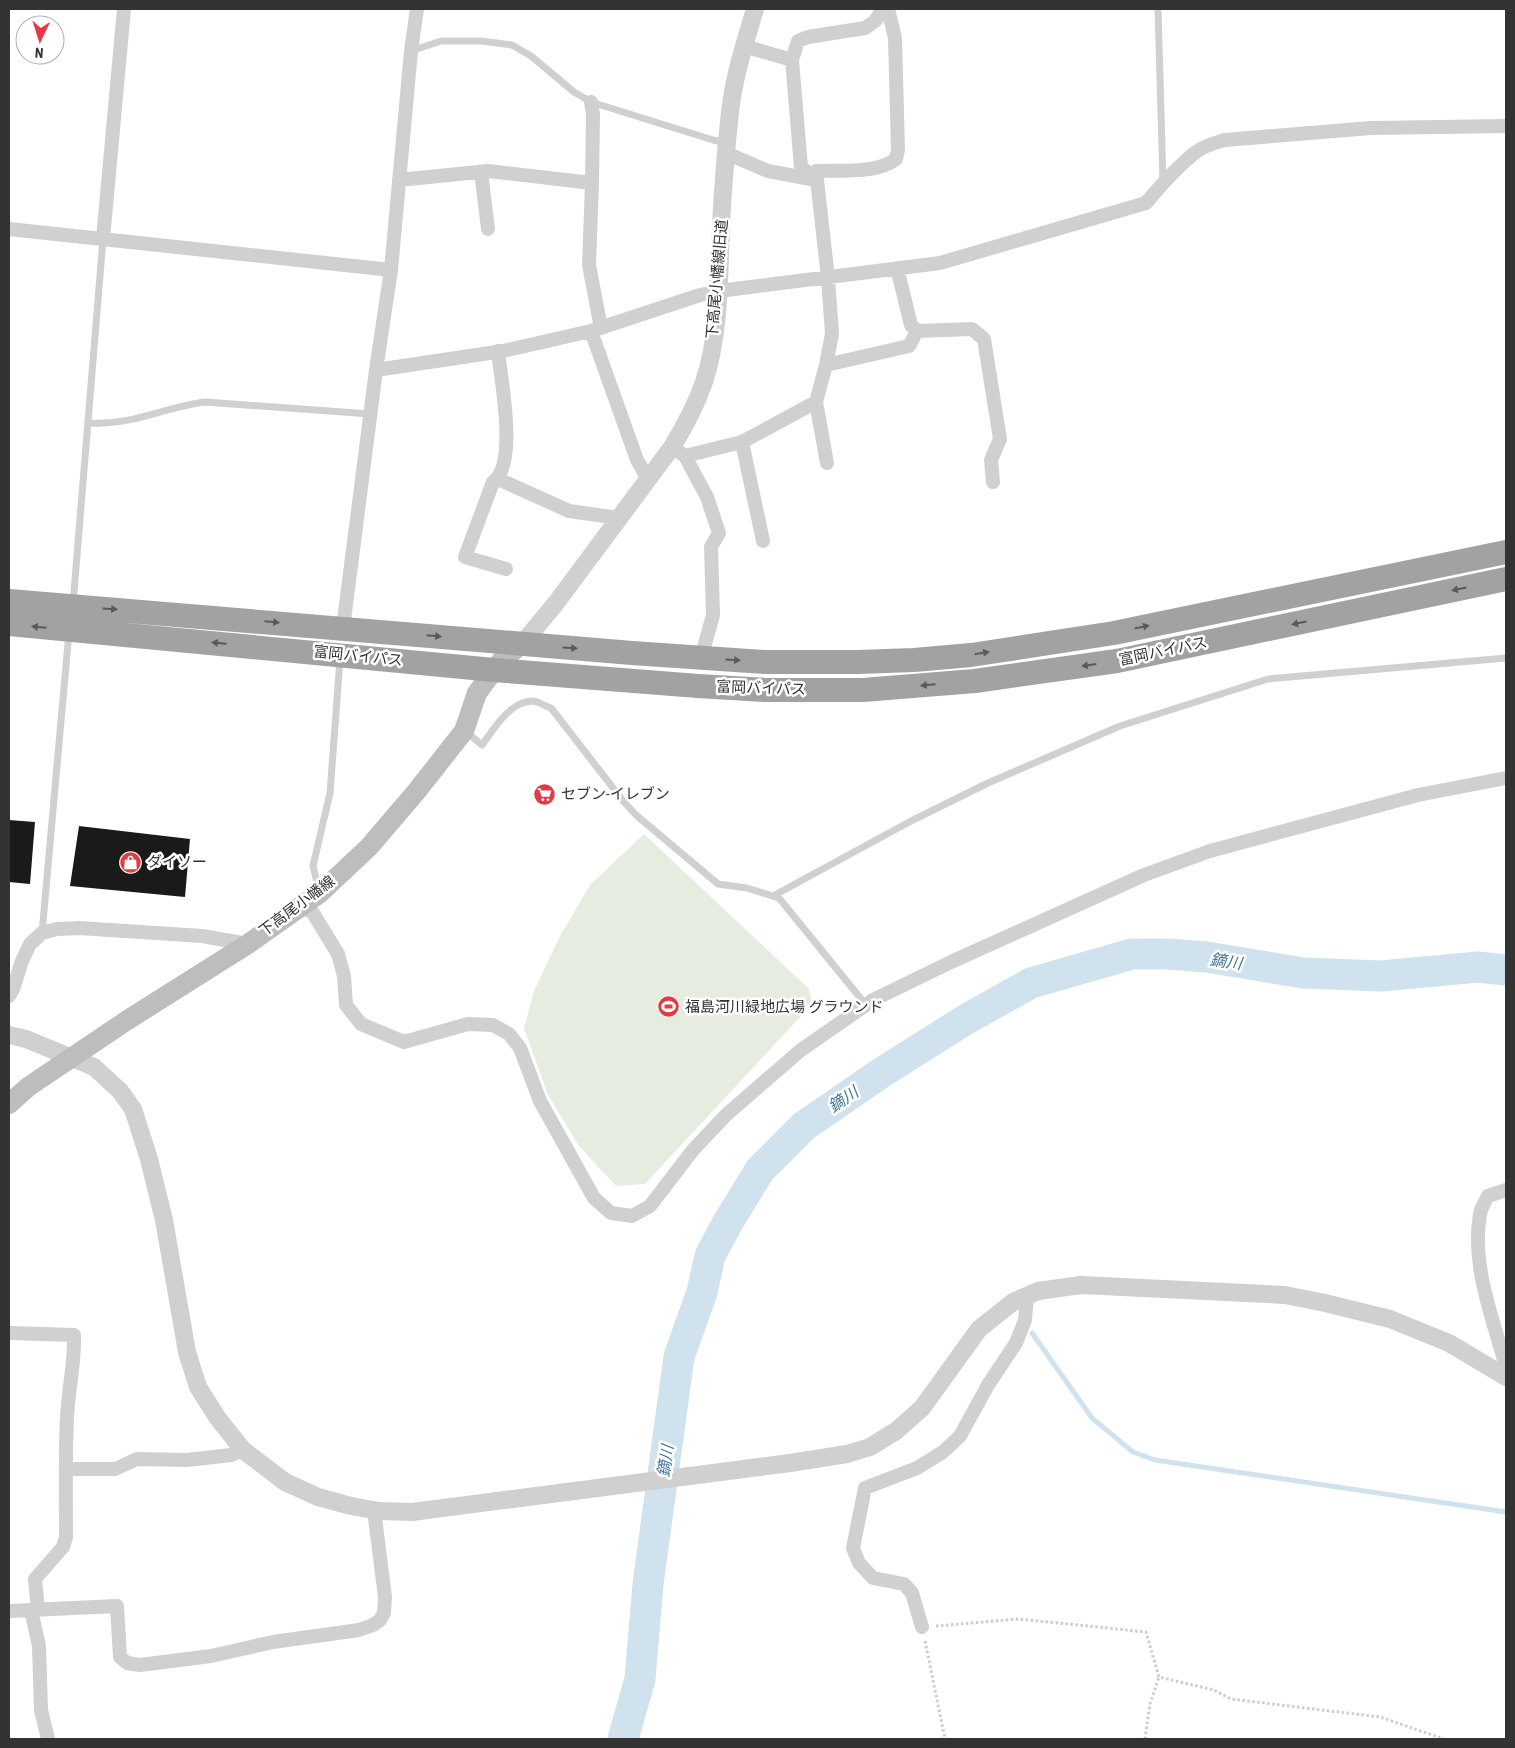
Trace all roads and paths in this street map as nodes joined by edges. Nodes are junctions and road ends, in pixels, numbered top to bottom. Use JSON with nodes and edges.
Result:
{"nodes":[{"id":1,"x":124,"y":9,"type":"edge"},
{"id":2,"x":417,"y":9,"type":"edge"},
{"id":3,"x":755,"y":9,"type":"edge"},
{"id":4,"x":883,"y":9,"type":"edge"},
{"id":5,"x":888,"y":9,"type":"edge"},
{"id":6,"x":1158,"y":9,"type":"edge"},
{"id":7,"x":744,"y":46,"type":"junction"},
{"id":8,"x":411,"y":51,"type":"junction"},
{"id":9,"x":792,"y":60,"type":"junction"},
{"id":10,"x":591,"y":102,"type":"junction"},
{"id":11,"x":1506,"y":126,"type":"edge"},
{"id":12,"x":727,"y":148,"type":"junction"},
{"id":13,"x":481,"y":172,"type":"junction"},
{"id":14,"x":399,"y":180,"type":"junction"},
{"id":15,"x":817,"y":180,"type":"junction"},
{"id":16,"x":592,"y":183,"type":"junction"},
{"id":17,"x":1163,"y":183,"type":"junction"},
{"id":18,"x":9,"y":229,"type":"edge"},
{"id":19,"x":488,"y":229,"type":"dead end"},
{"id":20,"x":103,"y":238,"type":"junction"},
{"id":21,"x":897,"y":268,"type":"junction"},
{"id":22,"x":391,"y":270,"type":"junction"},
{"id":23,"x":828,"y":278,"type":"junction"},
{"id":24,"x":719,"y":291,"type":"junction"},
{"id":25,"x":596,"y":330,"type":"junction"},
{"id":26,"x":917,"y":331,"type":"junction"},
{"id":27,"x":498,"y":351,"type":"junction"},
{"id":28,"x":826,"y":365,"type":"junction"},
{"id":29,"x":376,"y":370,"type":"junction"},
{"id":30,"x":816,"y":402,"type":"junction"},
{"id":31,"x":370,"y":414,"type":"junction"},
{"id":32,"x":88,"y":423,"type":"junction"},
{"id":33,"x":742,"y":442,"type":"junction"},
{"id":34,"x":679,"y":451,"type":"junction"},
{"id":35,"x":827,"y":463,"type":"dead end"},
{"id":36,"x":498,"y":478,"type":"junction"},
{"id":37,"x":648,"y":479,"type":"junction"},
{"id":38,"x":993,"y":482,"type":"dead end"},
{"id":39,"x":619,"y":518,"type":"junction"},
{"id":40,"x":763,"y":541,"type":"dead end"},
{"id":41,"x":1506,"y":552,"type":"edge"},
{"id":42,"x":506,"y":569,"type":"dead end"},
{"id":43,"x":1506,"y":579,"type":"edge"},
{"id":44,"x":9,"y":601,"type":"edge"},
{"id":45,"x":73,"y":606,"type":"junction"},
{"id":46,"x":9,"y":624,"type":"edge"},
{"id":47,"x":343,"y":628,"type":"junction"},
{"id":48,"x":70,"y":630,"type":"junction"},
{"id":49,"x":522,"y":644,"type":"junction"},
{"id":50,"x":341,"y":654,"type":"junction"},
{"id":51,"x":700,"y":658,"type":"junction"},
{"id":52,"x":1506,"y":658,"type":"edge"},
{"id":53,"x":494,"y":670,"type":"junction"},
{"id":54,"x":464,"y":731,"type":"junction"},
{"id":55,"x":1506,"y":778,"type":"edge"},
{"id":56,"x":320,"y":893,"type":"junction"},
{"id":57,"x":773,"y":896,"type":"junction"},
{"id":58,"x":302,"y":906,"type":"junction"},
{"id":59,"x":42,"y":933,"type":"junction"},
{"id":60,"x":248,"y":944,"type":"junction"},
{"id":61,"x":9,"y":996,"type":"edge"},
{"id":62,"x":866,"y":1006,"type":"junction"},
{"id":63,"x":9,"y":1034,"type":"edge"},
{"id":64,"x":72,"y":1058,"type":"junction"},
{"id":65,"x":9,"y":1104,"type":"edge"},
{"id":66,"x":1506,"y":1190,"type":"edge"},
{"id":67,"x":1027,"y":1296,"type":"junction"},
{"id":68,"x":9,"y":1333,"type":"edge"},
{"id":69,"x":1506,"y":1367,"type":"edge"},
{"id":70,"x":1506,"y":1377,"type":"edge"},
{"id":71,"x":243,"y":1450,"type":"junction"},
{"id":72,"x":67,"y":1469,"type":"junction"},
{"id":73,"x":374,"y":1510,"type":"junction"},
{"id":74,"x":34,"y":1610,"type":"junction"},
{"id":75,"x":9,"y":1612,"type":"edge"},
{"id":76,"x":922,"y":1627,"type":"junction"},
{"id":77,"x":1159,"y":1677,"type":"junction"},
{"id":78,"x":48,"y":1739,"type":"edge"},
{"id":79,"x":945,"y":1739,"type":"edge"},
{"id":80,"x":1144,"y":1739,"type":"edge"},
{"id":81,"x":1444,"y":1739,"type":"edge"}],
"edges":[{"from":1,"to":20,"type":"street"},
{"from":2,"to":8,"type":"street"},
{"from":3,"to":7,"type":"street","name":"下高尾小幡線旧道"},
{"from":4,"to":9,"type":"street"},
{"from":5,"to":15,"type":"street"},
{"from":6,"to":17,"type":"lane"},
{"from":7,"to":9,"type":"street"},
{"from":7,"to":12,"type":"street","name":"下高尾小幡線旧道"},
{"from":8,"to":10,"type":"lane"},
{"from":8,"to":14,"type":"street"},
{"from":9,"to":15,"type":"street"},
{"from":10,"to":12,"type":"lane"},
{"from":10,"to":16,"type":"street"},
{"from":11,"to":17,"type":"street"},
{"from":12,"to":15,"type":"street"},
{"from":12,"to":24,"type":"street","name":"下高尾小幡線旧道"},
{"from":13,"to":14,"type":"street"},
{"from":13,"to":16,"type":"street"},
{"from":13,"to":19,"type":"street"},
{"from":14,"to":22,"type":"street"},
{"from":15,"to":23,"type":"street"},
{"from":16,"to":25,"type":"street"},
{"from":17,"to":21,"type":"street"},
{"from":18,"to":20,"type":"street"},
{"from":20,"to":22,"type":"street"},
{"from":20,"to":32,"type":"lane"},
{"from":21,"to":23,"type":"street"},
{"from":21,"to":26,"type":"street"},
{"from":22,"to":29,"type":"street"},
{"from":23,"to":24,"type":"street"},
{"from":23,"to":28,"type":"street"},
{"from":24,"to":25,"type":"street"},
{"from":24,"to":34,"type":"street","name":"下高尾小幡線旧道"},
{"from":25,"to":27,"type":"street"},
{"from":25,"to":37,"type":"street"},
{"from":26,"to":28,"type":"street"},
{"from":26,"to":38,"type":"street"},
{"from":27,"to":29,"type":"street"},
{"from":27,"to":36,"type":"street"},
{"from":28,"to":30,"type":"street"},
{"from":29,"to":31,"type":"street"},
{"from":30,"to":33,"type":"street"},
{"from":30,"to":35,"type":"street"},
{"from":31,"to":32,"type":"lane"},
{"from":31,"to":47,"type":"street"},
{"from":32,"to":45,"type":"lane"},
{"from":33,"to":34,"type":"street"},
{"from":33,"to":40,"type":"street"},
{"from":34,"to":37,"type":"street","name":"下高尾小幡線旧道"},
{"from":34,"to":51,"type":"street"},
{"from":36,"to":39,"type":"street"},
{"from":36,"to":42,"type":"street"},
{"from":37,"to":39,"type":"street","name":"下高尾小幡線旧道"},
{"from":39,"to":49,"type":"street","name":"下高尾小幡線旧道"},
{"from":51,"to":41,"type":"highway","name":"富岡バイパス","one_way":true},
{"from":43,"to":53,"type":"highway","name":"富岡バイパス","one_way":true},
{"from":44,"to":45,"type":"highway","name":"富岡バイパス"},
{"from":45,"to":47,"type":"highway","name":"富岡バイパス","one_way":true},
{"from":48,"to":46,"type":"highway","name":"富岡バイパス","one_way":true},
{"from":47,"to":49,"type":"highway","name":"富岡バイパス","one_way":true},
{"from":50,"to":48,"type":"highway","name":"富岡バイパス","one_way":true},
{"from":48,"to":59,"type":"lane"},
{"from":49,"to":51,"type":"highway","name":"富岡バイパス","one_way":true},
{"from":49,"to":53,"type":"main road","name":"下高尾小幡線"},
{"from":50,"to":53,"type":"highway","name":"富岡バイパス"},
{"from":50,"to":56,"type":"lane"},
{"from":52,"to":57,"type":"lane"},
{"from":53,"to":54,"type":"main road","name":"下高尾小幡線"},
{"from":54,"to":56,"type":"main road","name":"下高尾小幡線"},
{"from":54,"to":57,"type":"lane"},
{"from":55,"to":62,"type":"street"},
{"from":56,"to":58,"type":"main road","name":"下高尾小幡線"},
{"from":57,"to":62,"type":"lane"},
{"from":58,"to":60,"type":"main road","name":"下高尾小幡線"},
{"from":58,"to":62,"type":"street"},
{"from":59,"to":60,"type":"street"},
{"from":59,"to":61,"type":"street"},
{"from":60,"to":64,"type":"main road","name":"下高尾小幡線"},
{"from":63,"to":64,"type":"street"},
{"from":64,"to":65,"type":"main road","name":"下高尾小幡線"},
{"from":64,"to":71,"type":"street"},
{"from":66,"to":69,"type":"street"},
{"from":67,"to":70,"type":"street"},
{"from":67,"to":73,"type":"street"},
{"from":67,"to":76,"type":"street"},
{"from":68,"to":72,"type":"street"},
{"from":71,"to":72,"type":"street"},
{"from":71,"to":73,"type":"street"},
{"from":72,"to":74,"type":"street"},
{"from":73,"to":74,"type":"street"},
{"from":74,"to":75,"type":"street"},
{"from":74,"to":78,"type":"street"},
{"from":76,"to":77,"type":"path"},
{"from":76,"to":79,"type":"path"},
{"from":77,"to":80,"type":"path"},
{"from":77,"to":81,"type":"path"}]}
